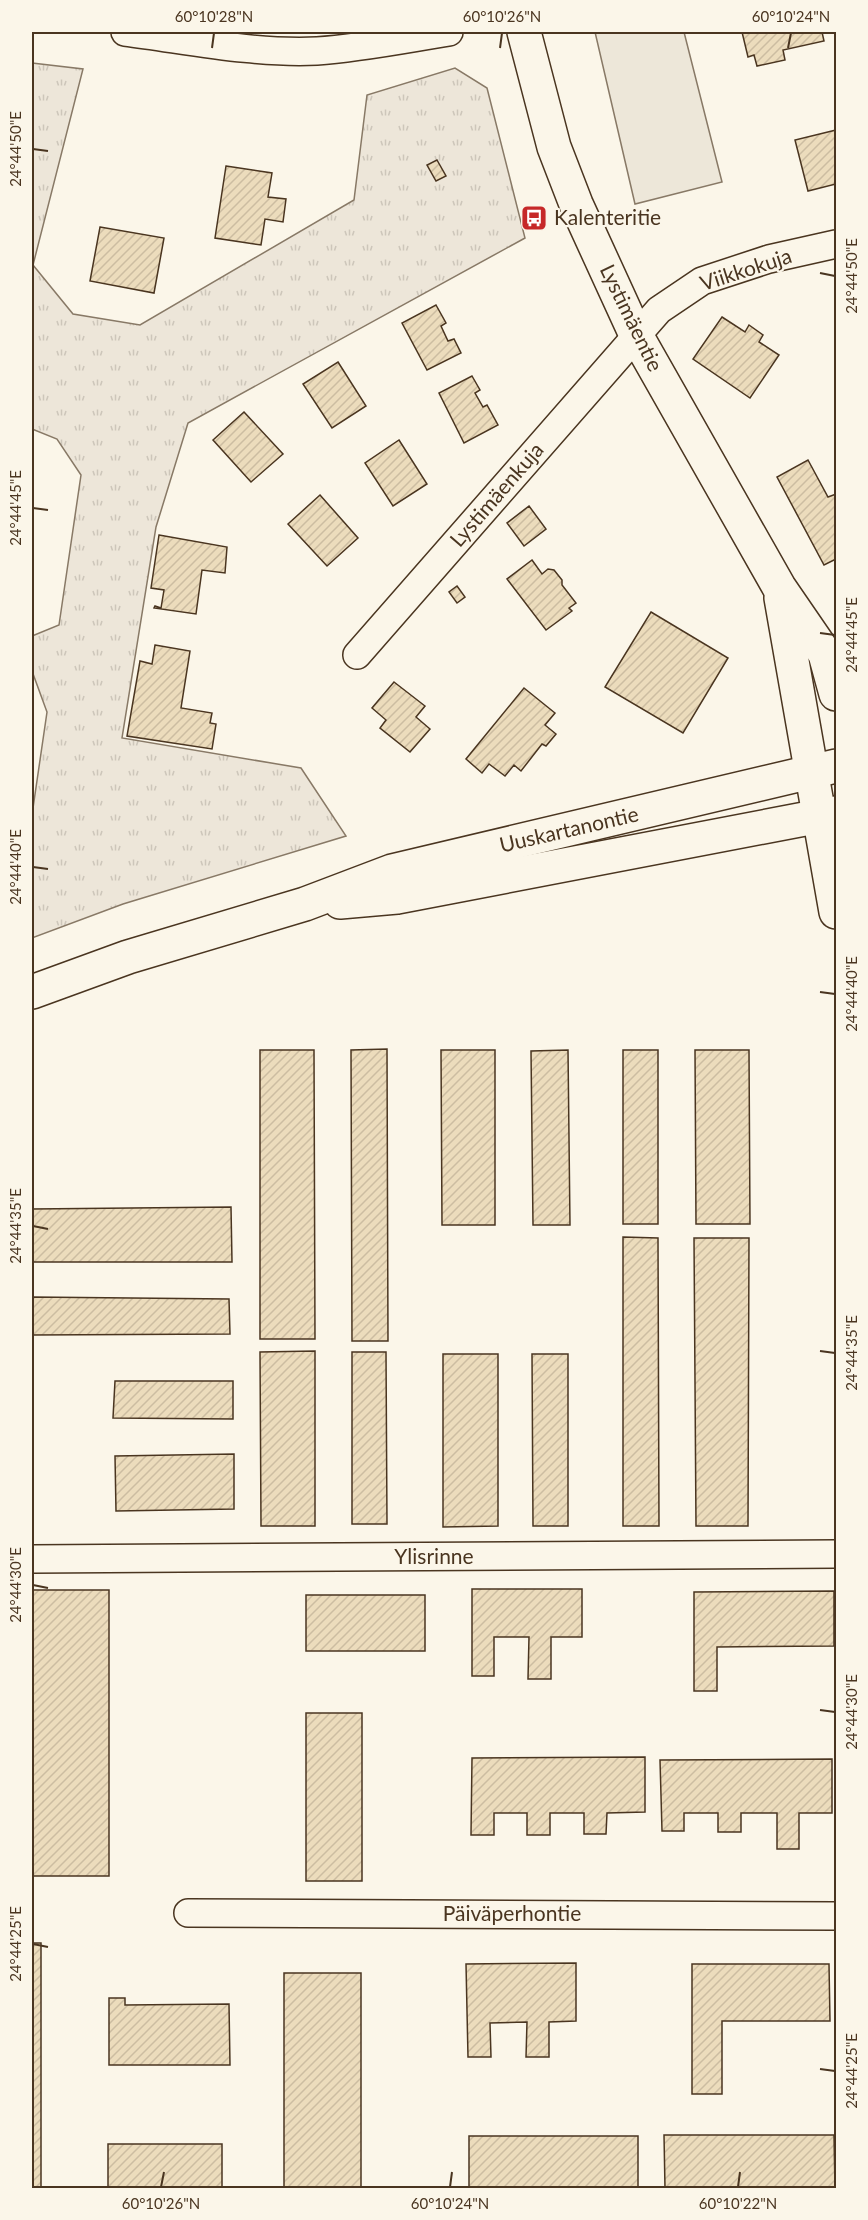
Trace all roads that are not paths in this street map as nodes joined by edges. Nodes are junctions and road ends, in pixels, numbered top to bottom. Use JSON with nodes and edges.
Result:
{"nodes":[{"id":1,"x":125,"y":32,"type":"edge"},
{"id":2,"x":449,"y":32,"type":"edge"},
{"id":3,"x":524,"y":32,"type":"edge"},
{"id":4,"x":837,"y":244,"type":"edge"},
{"id":5,"x":636,"y":335,"type":"junction"},
{"id":6,"x":779,"y":587,"type":"junction"},
{"id":7,"x":357,"y":655,"type":"dead end"},
{"id":8,"x":837,"y":694,"type":"edge"},
{"id":9,"x":824,"y":769,"type":"edge"},
{"id":10,"x":828,"y":815,"type":"edge"},
{"id":11,"x":305,"y":904,"type":"junction"},
{"id":12,"x":837,"y":912,"type":"edge"},
{"id":13,"x":32,"y":992,"type":"edge"},
{"id":14,"x":837,"y":1554,"type":"edge"},
{"id":15,"x":32,"y":1559,"type":"edge"},
{"id":16,"x":188,"y":1913,"type":"dead end"},
{"id":17,"x":837,"y":1916,"type":"edge"}],
"edges":[{"from":1,"to":2,"type":"street"},
{"from":3,"to":5,"type":"main road","name":"Lystimäentie"},
{"from":4,"to":5,"type":"street","name":"Viikkokuja"},
{"from":5,"to":6,"type":"main road","name":"Lystimäentie"},
{"from":5,"to":7,"type":"street","name":"Lystimäenkuja"},
{"from":6,"to":8,"type":"main road","name":"Lystimäentie"},
{"from":6,"to":9,"type":"main road","name":"Lystimäentie"},
{"from":9,"to":10,"type":"main road","name":"Lystimäentie"},
{"from":9,"to":11,"type":"main road","name":"Uuskartanontie"},
{"from":10,"to":11,"type":"main road","name":"Uuskartanontie"},
{"from":10,"to":12,"type":"main road","name":"Lystimäentie"},
{"from":11,"to":13,"type":"main road","name":"Uuskartanontie"},
{"from":14,"to":15,"type":"street","name":"Ylisrinne"},
{"from":16,"to":17,"type":"street","name":"Päiväperhontie"}]}
